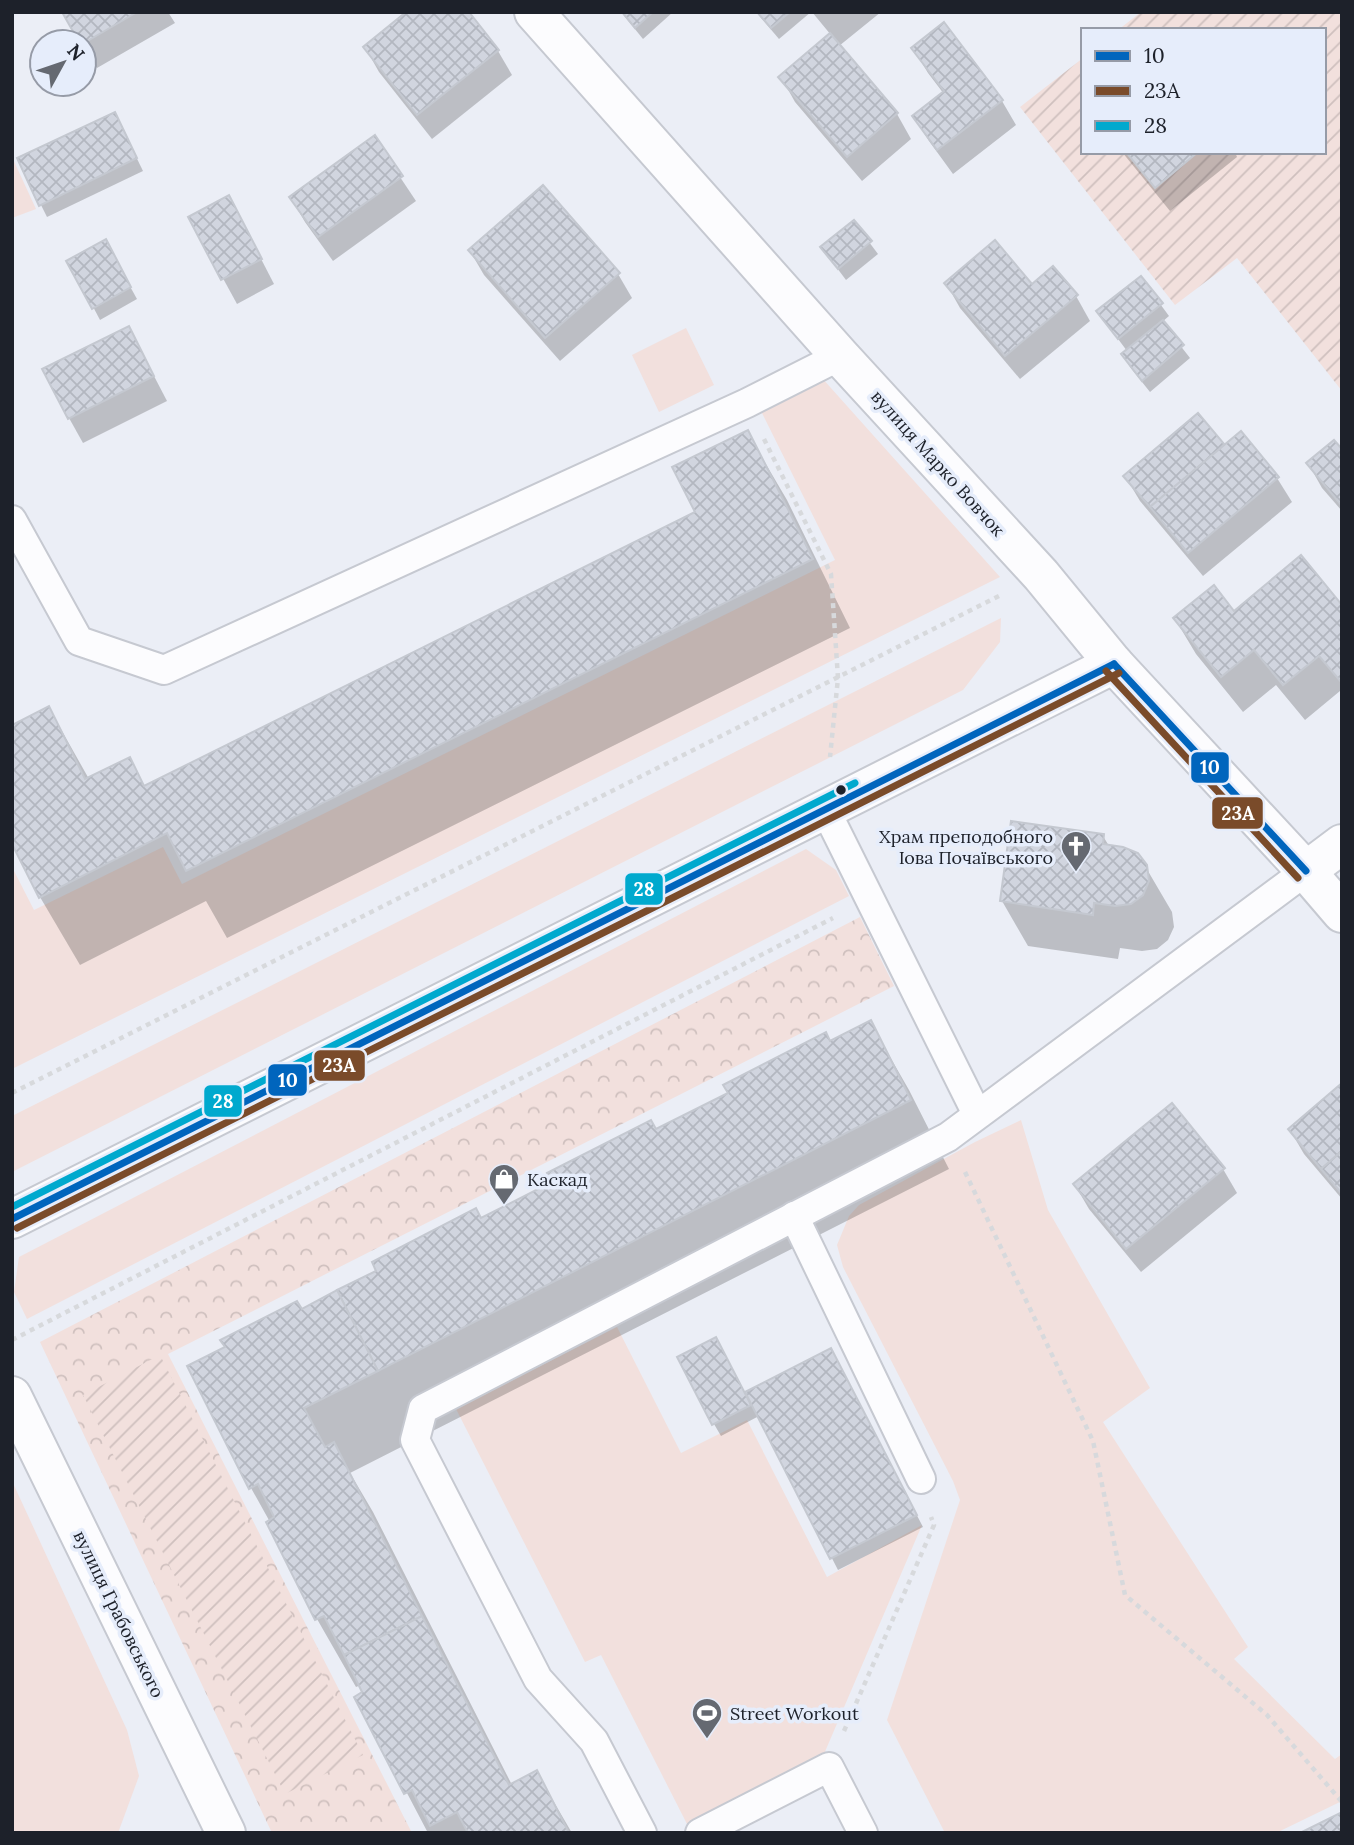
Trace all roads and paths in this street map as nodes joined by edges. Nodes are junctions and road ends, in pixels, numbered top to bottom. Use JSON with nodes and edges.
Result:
{"nodes":[{"id":1,"x":534,"y":12,"type":"edge"},
{"id":2,"x":840,"y":356,"type":"junction"},
{"id":3,"x":747,"y":403,"type":"junction"},
{"id":4,"x":12,"y":520,"type":"edge"},
{"id":5,"x":1041,"y":575,"type":"junction"},
{"id":6,"x":1114,"y":664,"type":"junction"},
{"id":7,"x":838,"y":678,"type":"junction"},
{"id":8,"x":825,"y":809,"type":"junction"},
{"id":9,"x":1342,"y":844,"type":"edge"},
{"id":10,"x":1306,"y":871,"type":"junction"},
{"id":11,"x":870,"y":899,"type":"junction"},
{"id":12,"x":1342,"y":913,"type":"edge"},
{"id":13,"x":12,"y":1093,"type":"edge"},
{"id":14,"x":977,"y":1114,"type":"junction"},
{"id":15,"x":948,"y":1137,"type":"junction"},
{"id":16,"x":794,"y":1216,"type":"junction"},
{"id":17,"x":12,"y":1219,"type":"edge"},
{"id":18,"x":12,"y":1340,"type":"edge"},
{"id":19,"x":12,"y":1396,"type":"edge"},
{"id":20,"x":921,"y":1479,"type":"joint"},
{"id":21,"x":829,"y":1767,"type":"junction"},
{"id":22,"x":1342,"y":1802,"type":"edge"},
{"id":23,"x":224,"y":1832,"type":"edge"},
{"id":24,"x":642,"y":1833,"type":"edge"},
{"id":25,"x":700,"y":1833,"type":"edge"},
{"id":26,"x":863,"y":1833,"type":"edge"}],
"edges":[{"from":1,"to":2,"type":"street","name":"вулиця Марко Вовчок"},
{"from":2,"to":3,"type":"lane"},
{"from":2,"to":5,"type":"street","name":"вулиця Марко Вовчок"},
{"from":3,"to":4,"type":"lane"},
{"from":3,"to":7,"type":"path"},
{"from":5,"to":6,"type":"street","name":"вулиця Марко Вовчок"},
{"from":5,"to":7,"type":"path"},
{"from":6,"to":8,"type":"street"},
{"from":6,"to":10,"type":"street","name":"вулиця Марко Вовчок"},
{"from":7,"to":8,"type":"path"},
{"from":7,"to":13,"type":"path"},
{"from":8,"to":11,"type":"lane"},
{"from":8,"to":17,"type":"street"},
{"from":9,"to":10,"type":"street"},
{"from":10,"to":12,"type":"street","name":"вулиця Марко Вовчок"},
{"from":10,"to":14,"type":"lane"},
{"from":11,"to":14,"type":"lane"},
{"from":11,"to":18,"type":"path"},
{"from":14,"to":15,"type":"lane"},
{"from":15,"to":16,"type":"lane"},
{"from":15,"to":22,"type":"path"},
{"from":16,"to":20,"type":"lane"},
{"from":16,"to":24,"type":"lane"},
{"from":19,"to":23,"type":"street","name":"вулиця Грабовського"},
{"from":20,"to":21,"type":"path"},
{"from":21,"to":25,"type":"lane"},
{"from":21,"to":26,"type":"lane"}]}
